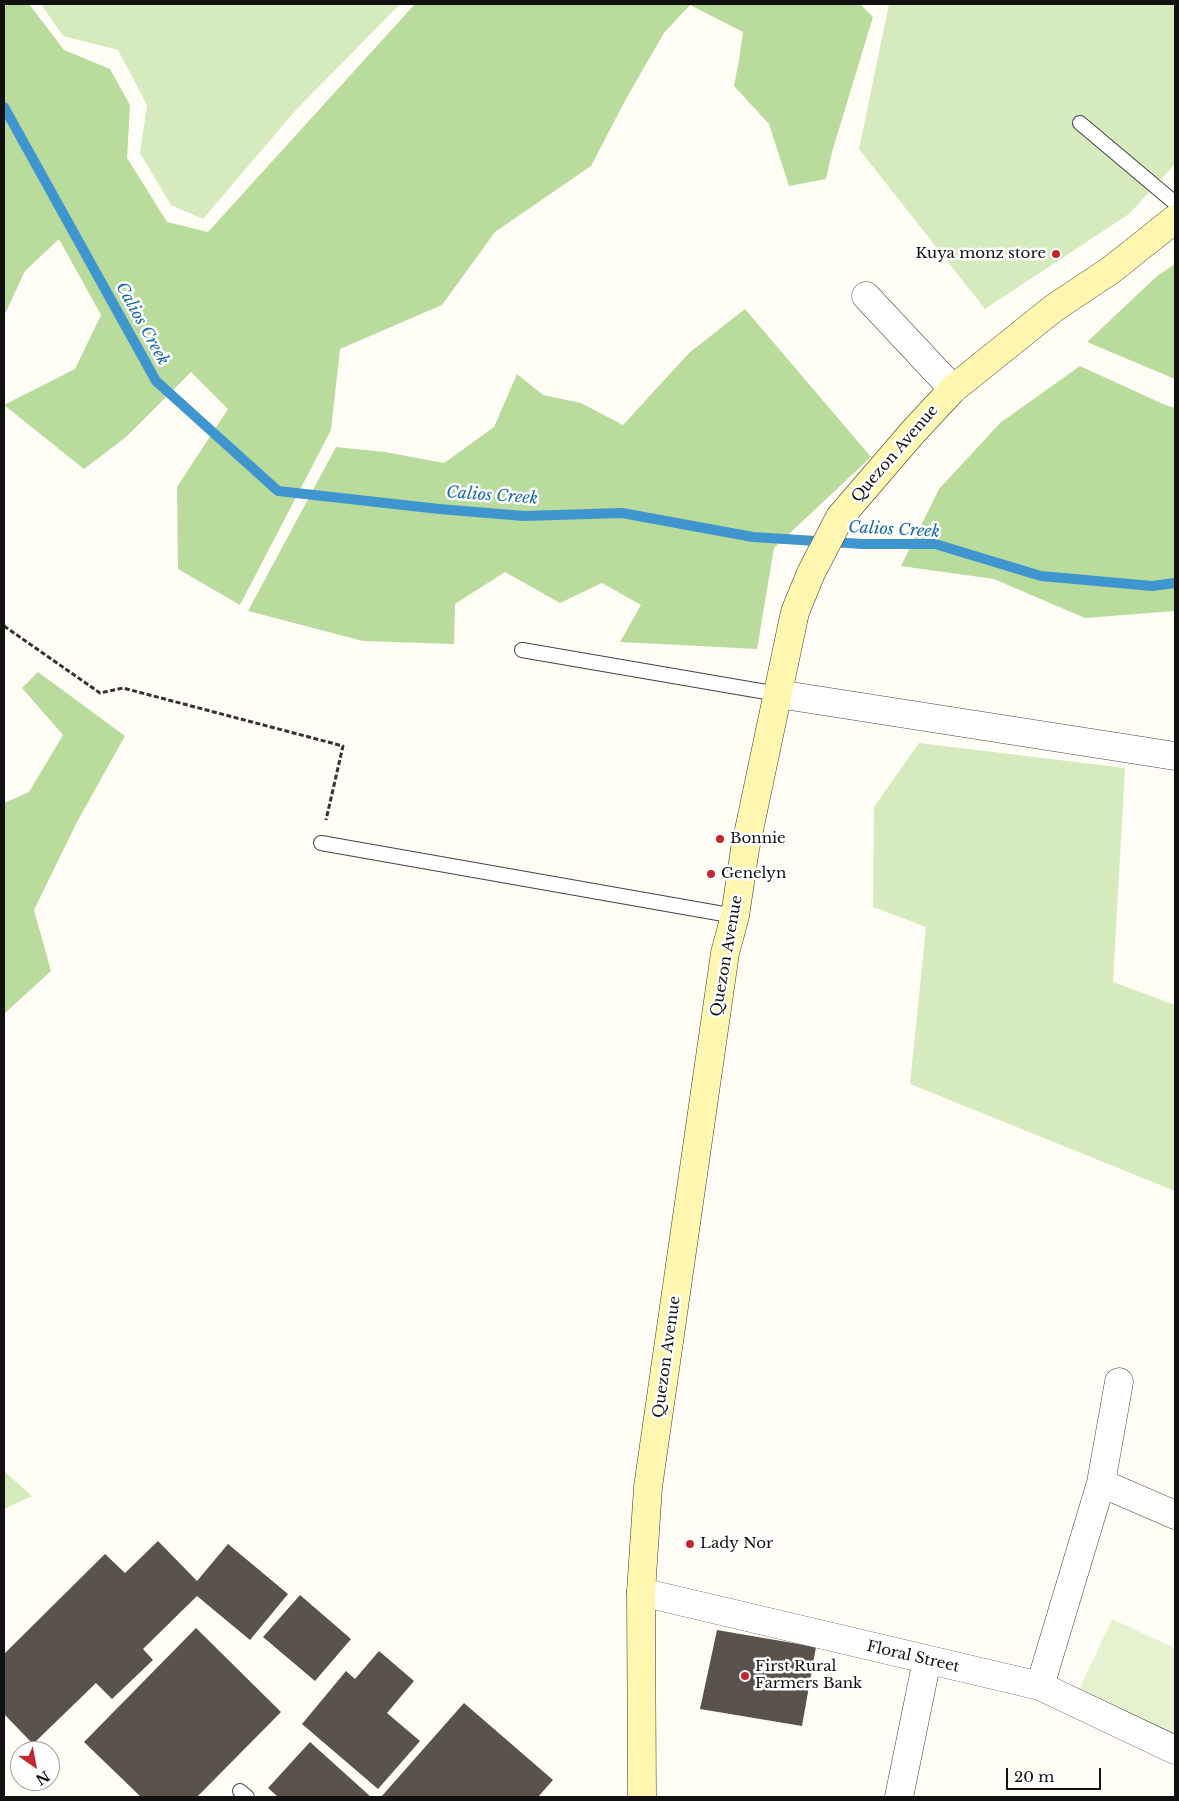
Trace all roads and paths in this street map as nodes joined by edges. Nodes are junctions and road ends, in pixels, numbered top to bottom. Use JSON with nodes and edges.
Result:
{"nodes":[{"id":1,"x":1080,"y":122,"type":"dead end"},
{"id":2,"x":1175,"y":203,"type":"edge"},
{"id":3,"x":1175,"y":219,"type":"edge"},
{"id":4,"x":866,"y":296,"type":"dead end"},
{"id":5,"x":953,"y":389,"type":"junction"},
{"id":6,"x":4,"y":626,"type":"edge"},
{"id":7,"x":522,"y":650,"type":"dead end"},
{"id":8,"x":778,"y":694,"type":"junction"},
{"id":9,"x":1175,"y":756,"type":"edge"},
{"id":10,"x":321,"y":843,"type":"joint"},
{"id":11,"x":735,"y":916,"type":"junction"},
{"id":12,"x":1119,"y":1382,"type":"dead end"},
{"id":13,"x":1101,"y":1483,"type":"junction"},
{"id":14,"x":1175,"y":1515,"type":"edge"},
{"id":15,"x":641,"y":1592,"type":"junction"},
{"id":16,"x":927,"y":1660,"type":"junction"},
{"id":17,"x":1040,"y":1686,"type":"junction"},
{"id":18,"x":1175,"y":1750,"type":"edge"},
{"id":19,"x":642,"y":1797,"type":"edge"},
{"id":20,"x":899,"y":1797,"type":"edge"}],
"edges":[{"from":1,"to":2,"type":"lane"},
{"from":3,"to":5,"type":"main road","name":"Quezon Avenue"},
{"from":4,"to":5,"type":"street"},
{"from":5,"to":8,"type":"main road","name":"Quezon Avenue"},
{"from":6,"to":10,"type":"path"},
{"from":7,"to":8,"type":"lane"},
{"from":8,"to":9,"type":"street"},
{"from":8,"to":11,"type":"main road","name":"Quezon Avenue"},
{"from":10,"to":11,"type":"lane"},
{"from":11,"to":15,"type":"main road","name":"Quezon Avenue"},
{"from":12,"to":13,"type":"street"},
{"from":13,"to":14,"type":"street"},
{"from":13,"to":17,"type":"street"},
{"from":15,"to":16,"type":"street","name":"Floral Street"},
{"from":15,"to":19,"type":"main road","name":"Quezon Avenue"},
{"from":16,"to":17,"type":"street","name":"Floral Street"},
{"from":16,"to":20,"type":"street"},
{"from":17,"to":18,"type":"street","name":"Floral Street"}]}
